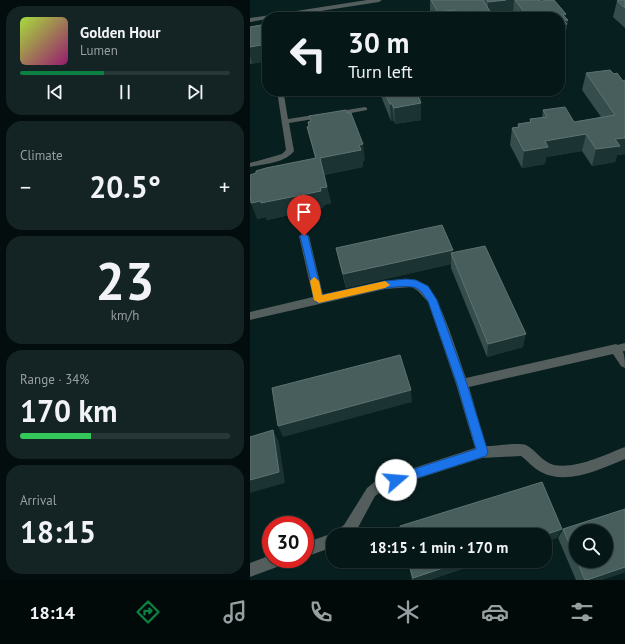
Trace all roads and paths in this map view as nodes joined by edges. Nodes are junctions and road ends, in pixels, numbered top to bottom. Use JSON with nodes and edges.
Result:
{"nodes":[{"id":1,"x":379,"y":0,"type":"edge"},
{"id":2,"x":302,"y":12,"type":"edge"},
{"id":3,"x":262,"y":18,"type":"edge"},
{"id":4,"x":250,"y":20,"type":"edge"},
{"id":5,"x":281,"y":96,"type":"edge"},
{"id":6,"x":365,"y":109,"type":"dead end"},
{"id":7,"x":285,"y":122,"type":"junction"},
{"id":8,"x":250,"y":165,"type":"edge"},
{"id":9,"x":304,"y":236,"type":"dead end"},
{"id":10,"x":319,"y":300,"type":"junction"},
{"id":11,"x":250,"y":316,"type":"edge"},
{"id":12,"x":621,"y":348,"type":"edge"},
{"id":13,"x":625,"y":363,"type":"edge"},
{"id":14,"x":462,"y":384,"type":"junction"},
{"id":15,"x":482,"y":452,"type":"junction"},
{"id":16,"x":625,"y":454,"type":"edge"},
{"id":17,"x":351,"y":528,"type":"edge"},
{"id":18,"x":326,"y":542,"type":"edge"},
{"id":19,"x":314,"y":547,"type":"edge"},
{"id":20,"x":262,"y":566,"type":"edge"},
{"id":21,"x":250,"y":570,"type":"edge"}],
"edges":[{"from":1,"to":2,"type":"street"},
{"from":3,"to":4,"type":"street"},
{"from":5,"to":7,"type":"lane"},
{"from":6,"to":7,"type":"lane"},
{"from":7,"to":8,"type":"lane"},
{"from":9,"to":10,"type":"street"},
{"from":10,"to":11,"type":"street"},
{"from":10,"to":14,"type":"street"},
{"from":12,"to":13,"type":"street"},
{"from":12,"to":14,"type":"street"},
{"from":14,"to":15,"type":"street"},
{"from":15,"to":16,"type":"street"},
{"from":15,"to":17,"type":"street"},
{"from":18,"to":19,"type":"street"},
{"from":20,"to":21,"type":"street"}]}
